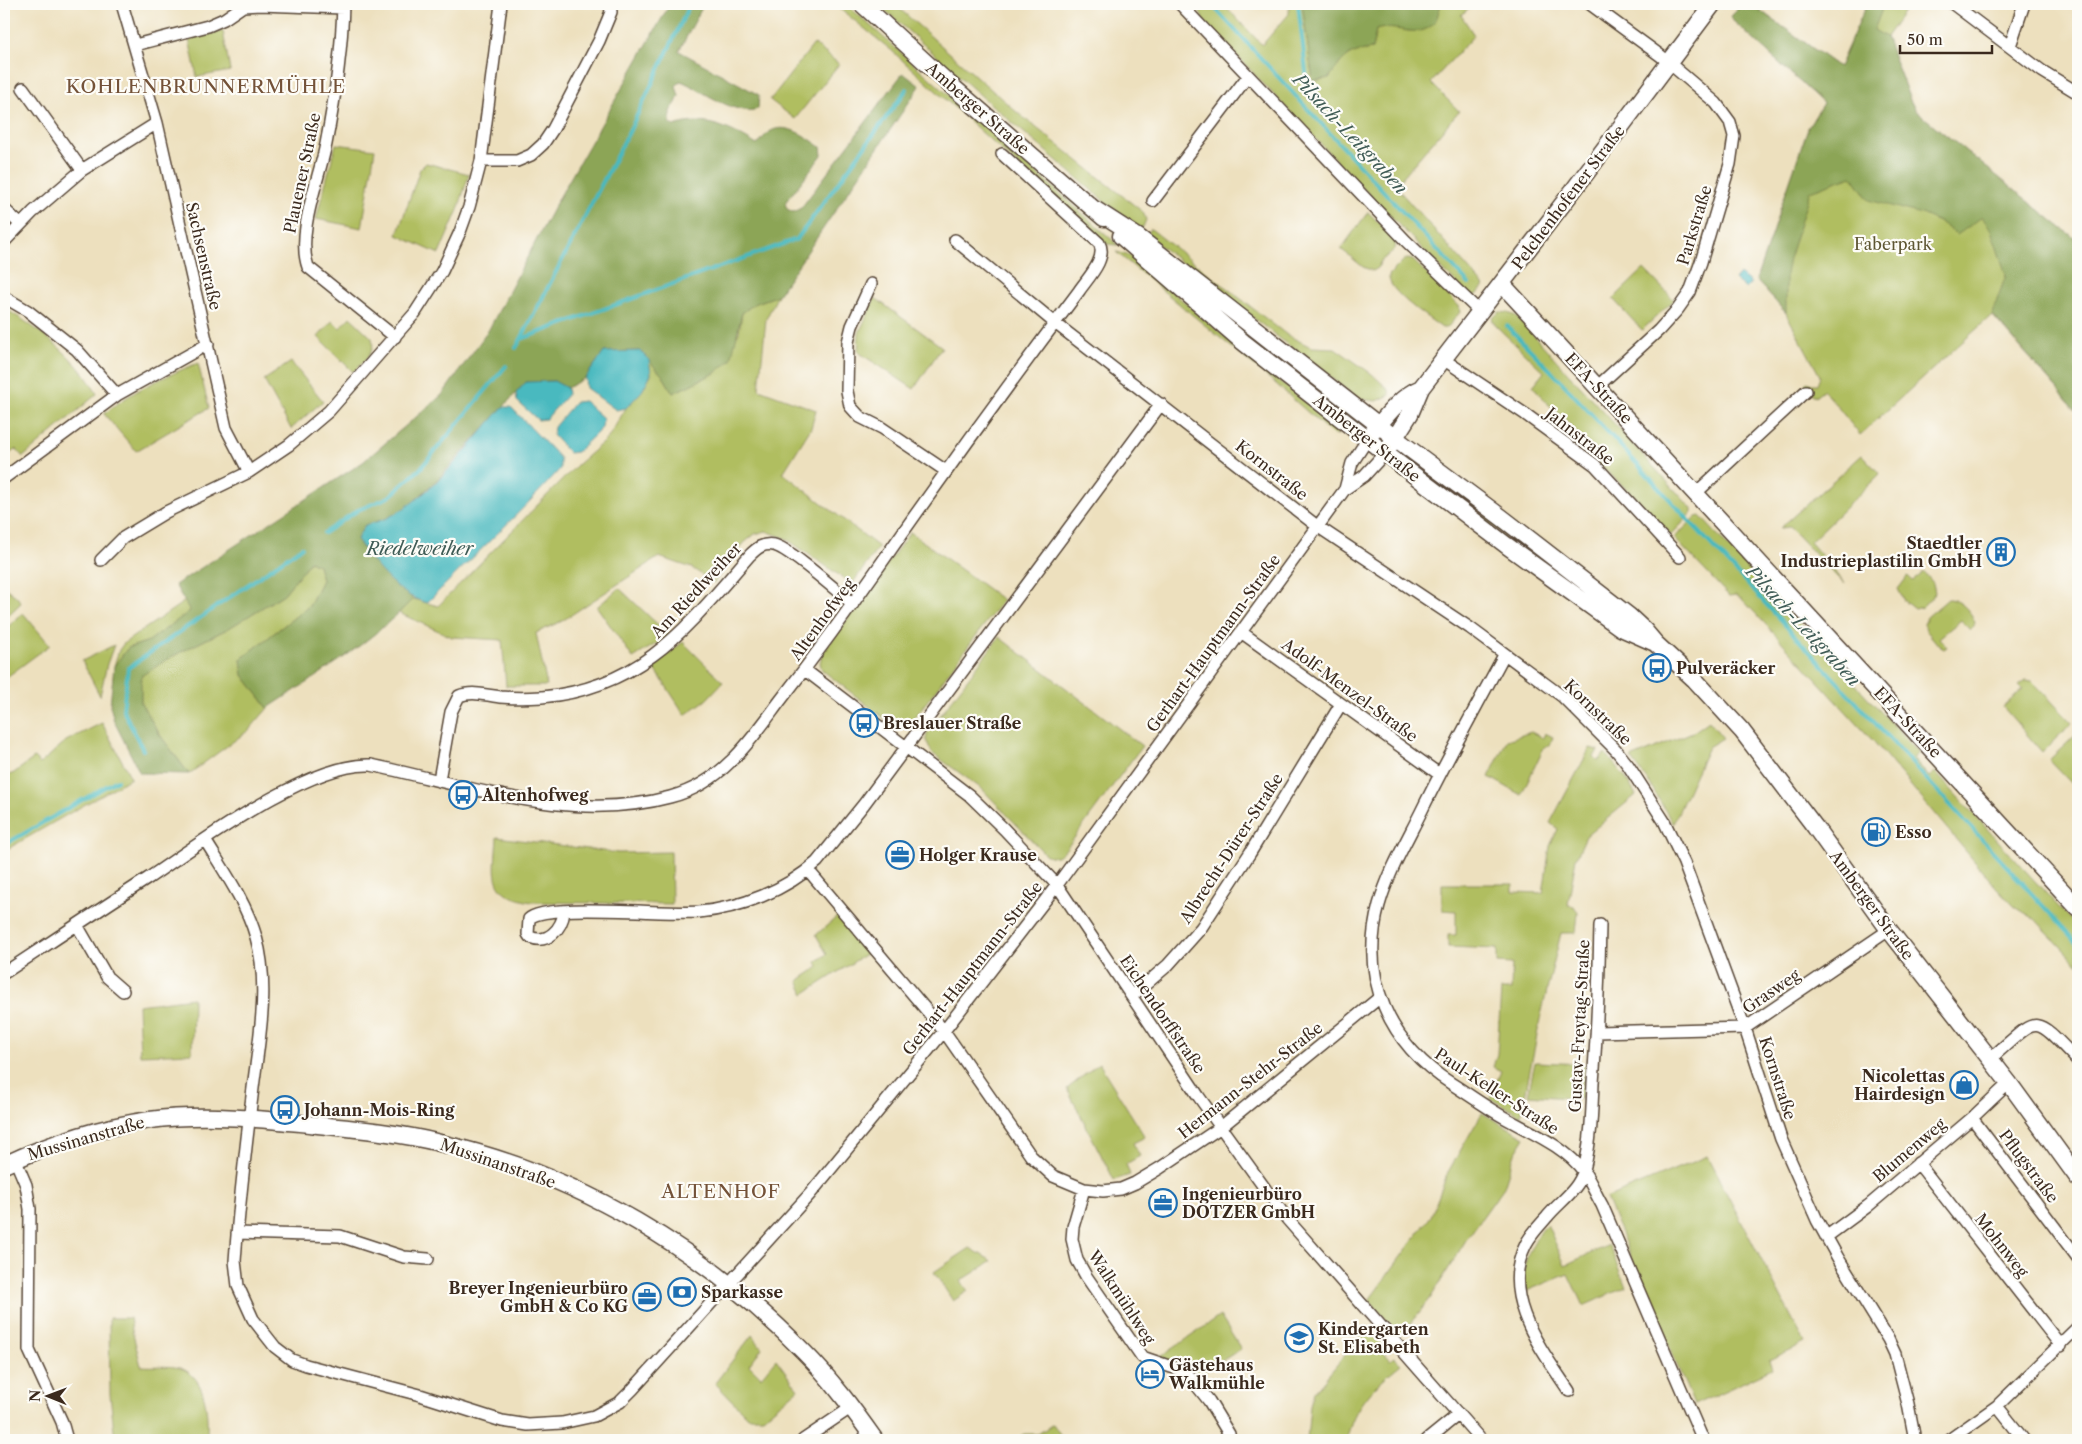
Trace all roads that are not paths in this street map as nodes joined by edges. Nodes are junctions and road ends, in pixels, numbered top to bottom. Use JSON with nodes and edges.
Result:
{"nodes":[{"id":1,"x":122,"y":4,"type":"edge"},
{"id":2,"x":501,"y":4,"type":"edge"},
{"id":3,"x":610,"y":4,"type":"edge"},
{"id":4,"x":862,"y":4,"type":"edge"},
{"id":5,"x":1180,"y":4,"type":"edge"},
{"id":6,"x":1590,"y":4,"type":"edge"},
{"id":7,"x":1713,"y":4,"type":"edge"},
{"id":8,"x":1953,"y":4,"type":"edge"},
{"id":9,"x":2024,"y":4,"type":"edge"},
{"id":10,"x":343,"y":6,"type":"edge"},
{"id":11,"x":135,"y":45,"type":"junction"},
{"id":12,"x":2010,"y":46,"type":"junction"},
{"id":13,"x":1669,"y":62,"type":"junction"},
{"id":14,"x":1248,"y":76,"type":"junction"},
{"id":15,"x":23,"y":88,"type":"dead end"},
{"id":16,"x":2078,"y":93,"type":"edge"},
{"id":17,"x":157,"y":123,"type":"junction"},
{"id":18,"x":1002,"y":154,"type":"dead end"},
{"id":19,"x":481,"y":161,"type":"junction"},
{"id":20,"x":82,"y":170,"type":"junction"},
{"id":21,"x":1153,"y":201,"type":"dead end"},
{"id":22,"x":4,"y":209,"type":"edge"},
{"id":23,"x":1096,"y":210,"type":"junction"},
{"id":24,"x":20,"y":224,"type":"junction"},
{"id":25,"x":955,"y":240,"type":"dead end"},
{"id":26,"x":4,"y":242,"type":"edge"},
{"id":27,"x":870,"y":284,"type":"dead end"},
{"id":28,"x":1502,"y":284,"type":"junction"},
{"id":29,"x":4,"y":297,"type":"edge"},
{"id":30,"x":1480,"y":312,"type":"junction"},
{"id":31,"x":1055,"y":323,"type":"junction"},
{"id":32,"x":395,"y":338,"type":"junction"},
{"id":33,"x":208,"y":344,"type":"junction"},
{"id":34,"x":1443,"y":359,"type":"junction"},
{"id":35,"x":1598,"y":386,"type":"junction"},
{"id":36,"x":1421,"y":388,"type":"junction"},
{"id":37,"x":1806,"y":391,"type":"dead end"},
{"id":38,"x":117,"y":395,"type":"junction"},
{"id":39,"x":1162,"y":404,"type":"junction"},
{"id":40,"x":1379,"y":425,"type":"junction"},
{"id":41,"x":1395,"y":438,"type":"junction"},
{"id":42,"x":1367,"y":440,"type":"junction"},
{"id":43,"x":1385,"y":453,"type":"junction"},
{"id":44,"x":946,"y":471,"type":"junction"},
{"id":45,"x":249,"y":472,"type":"junction"},
{"id":46,"x":4,"y":478,"type":"edge"},
{"id":47,"x":1345,"y":489,"type":"junction"},
{"id":48,"x":1696,"y":493,"type":"junction"},
{"id":49,"x":1317,"y":526,"type":"junction"},
{"id":50,"x":1680,"y":557,"type":"dead end"},
{"id":51,"x":101,"y":560,"type":"dead end"},
{"id":52,"x":853,"y":604,"type":"junction"},
{"id":53,"x":1241,"y":632,"type":"junction"},
{"id":54,"x":1655,"y":643,"type":"junction"},
{"id":55,"x":1504,"y":655,"type":"junction"},
{"id":56,"x":805,"y":670,"type":"junction"},
{"id":57,"x":1341,"y":704,"type":"junction"},
{"id":58,"x":906,"y":746,"type":"junction"},
{"id":59,"x":1439,"y":774,"type":"junction"},
{"id":60,"x":439,"y":780,"type":"junction"},
{"id":61,"x":205,"y":840,"type":"junction"},
{"id":62,"x":808,"y":870,"type":"junction"},
{"id":63,"x":1057,"y":885,"type":"junction"},
{"id":64,"x":2078,"y":908,"type":"edge"},
{"id":65,"x":564,"y":912,"type":"dead end"},
{"id":66,"x":1600,"y":924,"type":"dead end"},
{"id":67,"x":77,"y":925,"type":"junction"},
{"id":68,"x":1889,"y":930,"type":"junction"},
{"id":69,"x":4,"y":973,"type":"edge"},
{"id":70,"x":123,"y":991,"type":"dead end"},
{"id":71,"x":1132,"y":996,"type":"junction"},
{"id":72,"x":1379,"y":998,"type":"junction"},
{"id":73,"x":1745,"y":1028,"type":"junction"},
{"id":74,"x":944,"y":1031,"type":"junction"},
{"id":75,"x":1597,"y":1032,"type":"junction"},
{"id":76,"x":1990,"y":1058,"type":"junction"},
{"id":77,"x":2078,"y":1061,"type":"edge"},
{"id":78,"x":2010,"y":1083,"type":"junction"},
{"id":79,"x":1972,"y":1118,"type":"junction"},
{"id":80,"x":250,"y":1119,"type":"junction"},
{"id":81,"x":1221,"y":1128,"type":"junction"},
{"id":82,"x":10,"y":1162,"type":"edge"},
{"id":83,"x":1918,"y":1163,"type":"junction"},
{"id":84,"x":1583,"y":1172,"type":"junction"},
{"id":85,"x":2078,"y":1178,"type":"edge"},
{"id":86,"x":1084,"y":1189,"type":"junction"},
{"id":87,"x":237,"y":1233,"type":"junction"},
{"id":88,"x":1826,"y":1237,"type":"junction"},
{"id":89,"x":2078,"y":1258,"type":"edge"},
{"id":90,"x":428,"y":1259,"type":"dead end"},
{"id":91,"x":728,"y":1282,"type":"junction"},
{"id":92,"x":2078,"y":1327,"type":"edge"},
{"id":93,"x":2061,"y":1346,"type":"junction"},
{"id":94,"x":1569,"y":1392,"type":"dead end"},
{"id":95,"x":1997,"y":1406,"type":"junction"},
{"id":96,"x":852,"y":1407,"type":"junction"},
{"id":97,"x":1459,"y":1414,"type":"junction"},
{"id":98,"x":67,"y":1440,"type":"edge"},
{"id":99,"x":803,"y":1440,"type":"edge"},
{"id":100,"x":875,"y":1440,"type":"edge"},
{"id":101,"x":1230,"y":1440,"type":"edge"},
{"id":102,"x":1427,"y":1440,"type":"edge"},
{"id":103,"x":1481,"y":1440,"type":"edge"},
{"id":104,"x":1702,"y":1440,"type":"edge"},
{"id":105,"x":1915,"y":1440,"type":"edge"},
{"id":106,"x":1949,"y":1440,"type":"edge"},
{"id":107,"x":2024,"y":1440,"type":"edge"}],
"edges":[{"from":1,"to":11,"type":"street","name":"Sachsenstraße"},
{"from":2,"to":19,"type":"street"},
{"from":3,"to":19,"type":"street"},
{"from":4,"to":23,"type":"main road","name":"Amberger Straße"},
{"from":5,"to":14,"type":"street"},
{"from":6,"to":13,"type":"street","name":"Parkstraße"},
{"from":7,"to":13,"type":"main road","name":"Pelchenhofener Straße"},
{"from":8,"to":12,"type":"street"},
{"from":9,"to":12,"type":"street"},
{"from":10,"to":11,"type":"street"},
{"from":10,"to":32,"type":"street","name":"Plauener Straße"},
{"from":11,"to":17,"type":"street","name":"Sachsenstraße"},
{"from":12,"to":16,"type":"street"},
{"from":13,"to":28,"type":"main road","name":"Pelchenhofener Straße"},
{"from":13,"to":35,"type":"street","name":"Parkstraße"},
{"from":14,"to":21,"type":"street"},
{"from":14,"to":30,"type":"street"},
{"from":15,"to":20,"type":"street"},
{"from":17,"to":20,"type":"street"},
{"from":17,"to":33,"type":"street","name":"Sachsenstraße"},
{"from":18,"to":31,"type":"street","name":"Altenhofweg"},
{"from":19,"to":32,"type":"street"},
{"from":20,"to":24,"type":"street"},
{"from":22,"to":24,"type":"street"},
{"from":23,"to":40,"type":"main road","name":"Amberger Straße"},
{"from":23,"to":42,"type":"main road","name":"Amberger Straße"},
{"from":24,"to":26,"type":"street"},
{"from":25,"to":31,"type":"street","name":"Kornstraße"},
{"from":27,"to":44,"type":"street"},
{"from":28,"to":30,"type":"main road","name":"Pelchenhofener Straße"},
{"from":28,"to":35,"type":"main road","name":"EFA-Straße"},
{"from":29,"to":38,"type":"street"},
{"from":30,"to":34,"type":"main road","name":"Pelchenhofener Straße"},
{"from":31,"to":39,"type":"street","name":"Kornstraße"},
{"from":31,"to":44,"type":"street","name":"Altenhofweg"},
{"from":32,"to":45,"type":"street"},
{"from":33,"to":38,"type":"street"},
{"from":33,"to":45,"type":"street","name":"Sachsenstraße"},
{"from":34,"to":36,"type":"main road","name":"Pelchenhofener Straße"},
{"from":34,"to":50,"type":"street","name":"Jahnstraße"},
{"from":35,"to":48,"type":"main road","name":"EFA-Straße"},
{"from":36,"to":40,"type":"main road","name":"Pelchenhofener Straße"},
{"from":36,"to":41,"type":"main road","name":"Pelchenhofener Straße"},
{"from":37,"to":48,"type":"street"},
{"from":38,"to":46,"type":"street"},
{"from":39,"to":49,"type":"street","name":"Kornstraße"},
{"from":39,"to":58,"type":"street"},
{"from":40,"to":41,"type":"main road","name":"Amberger Straße"},
{"from":40,"to":42,"type":"main road","name":"Pelchenhofener Straße"},
{"from":41,"to":43,"type":"main road","name":"Pelchenhofener Straße"},
{"from":41,"to":54,"type":"main road","name":"Amberger Straße"},
{"from":42,"to":43,"type":"main road","name":"Amberger Straße"},
{"from":42,"to":47,"type":"street","name":"Gerhart-Hauptmann-Straße"},
{"from":43,"to":47,"type":"street","name":"Gerhart-Hauptmann-Straße"},
{"from":43,"to":54,"type":"main road","name":"Amberger Straße"},
{"from":44,"to":52,"type":"street","name":"Altenhofweg"},
{"from":45,"to":51,"type":"street"},
{"from":47,"to":49,"type":"street","name":"Gerhart-Hauptmann-Straße"},
{"from":48,"to":64,"type":"main road","name":"EFA-Straße"},
{"from":49,"to":53,"type":"street","name":"Gerhart-Hauptmann-Straße"},
{"from":49,"to":55,"type":"street","name":"Kornstraße"},
{"from":52,"to":56,"type":"street","name":"Altenhofweg"},
{"from":52,"to":60,"type":"street","name":"Am Riedlweiher"},
{"from":53,"to":57,"type":"street","name":"Adolf-Menzel-Straße"},
{"from":53,"to":63,"type":"street","name":"Gerhart-Hauptmann-Straße"},
{"from":54,"to":68,"type":"main road","name":"Amberger Straße"},
{"from":55,"to":59,"type":"street","name":"Paul-Keller-Straße"},
{"from":55,"to":73,"type":"street","name":"Kornstraße"},
{"from":56,"to":58,"type":"street","name":"Eichendorffstraße"},
{"from":56,"to":60,"type":"street","name":"Altenhofweg"},
{"from":57,"to":59,"type":"street","name":"Adolf-Menzel-Straße"},
{"from":57,"to":71,"type":"street","name":"Albrecht-Dürer-Straße"},
{"from":58,"to":62,"type":"street"},
{"from":58,"to":63,"type":"street","name":"Eichendorffstraße"},
{"from":59,"to":72,"type":"street","name":"Paul-Keller-Straße"},
{"from":60,"to":61,"type":"street","name":"Altenhofweg"},
{"from":61,"to":67,"type":"street","name":"Altenhofweg"},
{"from":61,"to":80,"type":"street"},
{"from":62,"to":65,"type":"street"},
{"from":62,"to":74,"type":"street","name":"Hermann-Stehr-Straße"},
{"from":63,"to":71,"type":"street","name":"Eichendorffstraße"},
{"from":63,"to":74,"type":"street","name":"Gerhart-Hauptmann-Straße"},
{"from":66,"to":75,"type":"street","name":"Gustav-Freytag-Straße"},
{"from":67,"to":69,"type":"street","name":"Altenhofweg"},
{"from":67,"to":70,"type":"street"},
{"from":68,"to":73,"type":"street","name":"Grasweg"},
{"from":68,"to":76,"type":"main road","name":"Amberger Straße"},
{"from":71,"to":81,"type":"street","name":"Eichendorffstraße"},
{"from":72,"to":81,"type":"street","name":"Hermann-Stehr-Straße"},
{"from":72,"to":84,"type":"street","name":"Paul-Keller-Straße"},
{"from":73,"to":75,"type":"street","name":"Grasweg"},
{"from":73,"to":88,"type":"street","name":"Kornstraße"},
{"from":74,"to":86,"type":"street","name":"Hermann-Stehr-Straße"},
{"from":74,"to":91,"type":"street","name":"Gerhart-Hauptmann-Straße"},
{"from":75,"to":84,"type":"street","name":"Gustav-Freytag-Straße"},
{"from":76,"to":77,"type":"street"},
{"from":76,"to":78,"type":"main road","name":"Amberger Straße"},
{"from":78,"to":79,"type":"street","name":"Blumenweg"},
{"from":78,"to":85,"type":"main road","name":"Amberger Straße"},
{"from":79,"to":83,"type":"street","name":"Blumenweg"},
{"from":79,"to":89,"type":"street","name":"Pflugstraße"},
{"from":80,"to":82,"type":"main road","name":"Mussinanstraße"},
{"from":80,"to":87,"type":"street"},
{"from":80,"to":91,"type":"main road","name":"Mussinanstraße"},
{"from":81,"to":86,"type":"street","name":"Hermann-Stehr-Straße"},
{"from":81,"to":97,"type":"street","name":"Eichendorffstraße"},
{"from":82,"to":98,"type":"street"},
{"from":83,"to":88,"type":"street","name":"Blumenweg"},
{"from":83,"to":93,"type":"street","name":"Mohnweg"},
{"from":84,"to":94,"type":"street","name":"Gustav-Freytag-Straße"},
{"from":84,"to":104,"type":"street","name":"Paul-Keller-Straße"},
{"from":86,"to":101,"type":"street","name":"Walkmühlweg"},
{"from":87,"to":90,"type":"street"},
{"from":87,"to":91,"type":"street"},
{"from":88,"to":105,"type":"street","name":"Kornstraße"},
{"from":91,"to":96,"type":"main road","name":"Mussinanstraße"},
{"from":92,"to":93,"type":"street"},
{"from":93,"to":95,"type":"street"},
{"from":95,"to":106,"type":"street"},
{"from":95,"to":107,"type":"street"},
{"from":96,"to":99,"type":"street"},
{"from":96,"to":100,"type":"main road","name":"Mussinanstraße"},
{"from":97,"to":102,"type":"street"},
{"from":97,"to":103,"type":"street","name":"Eichendorffstraße"}]}
